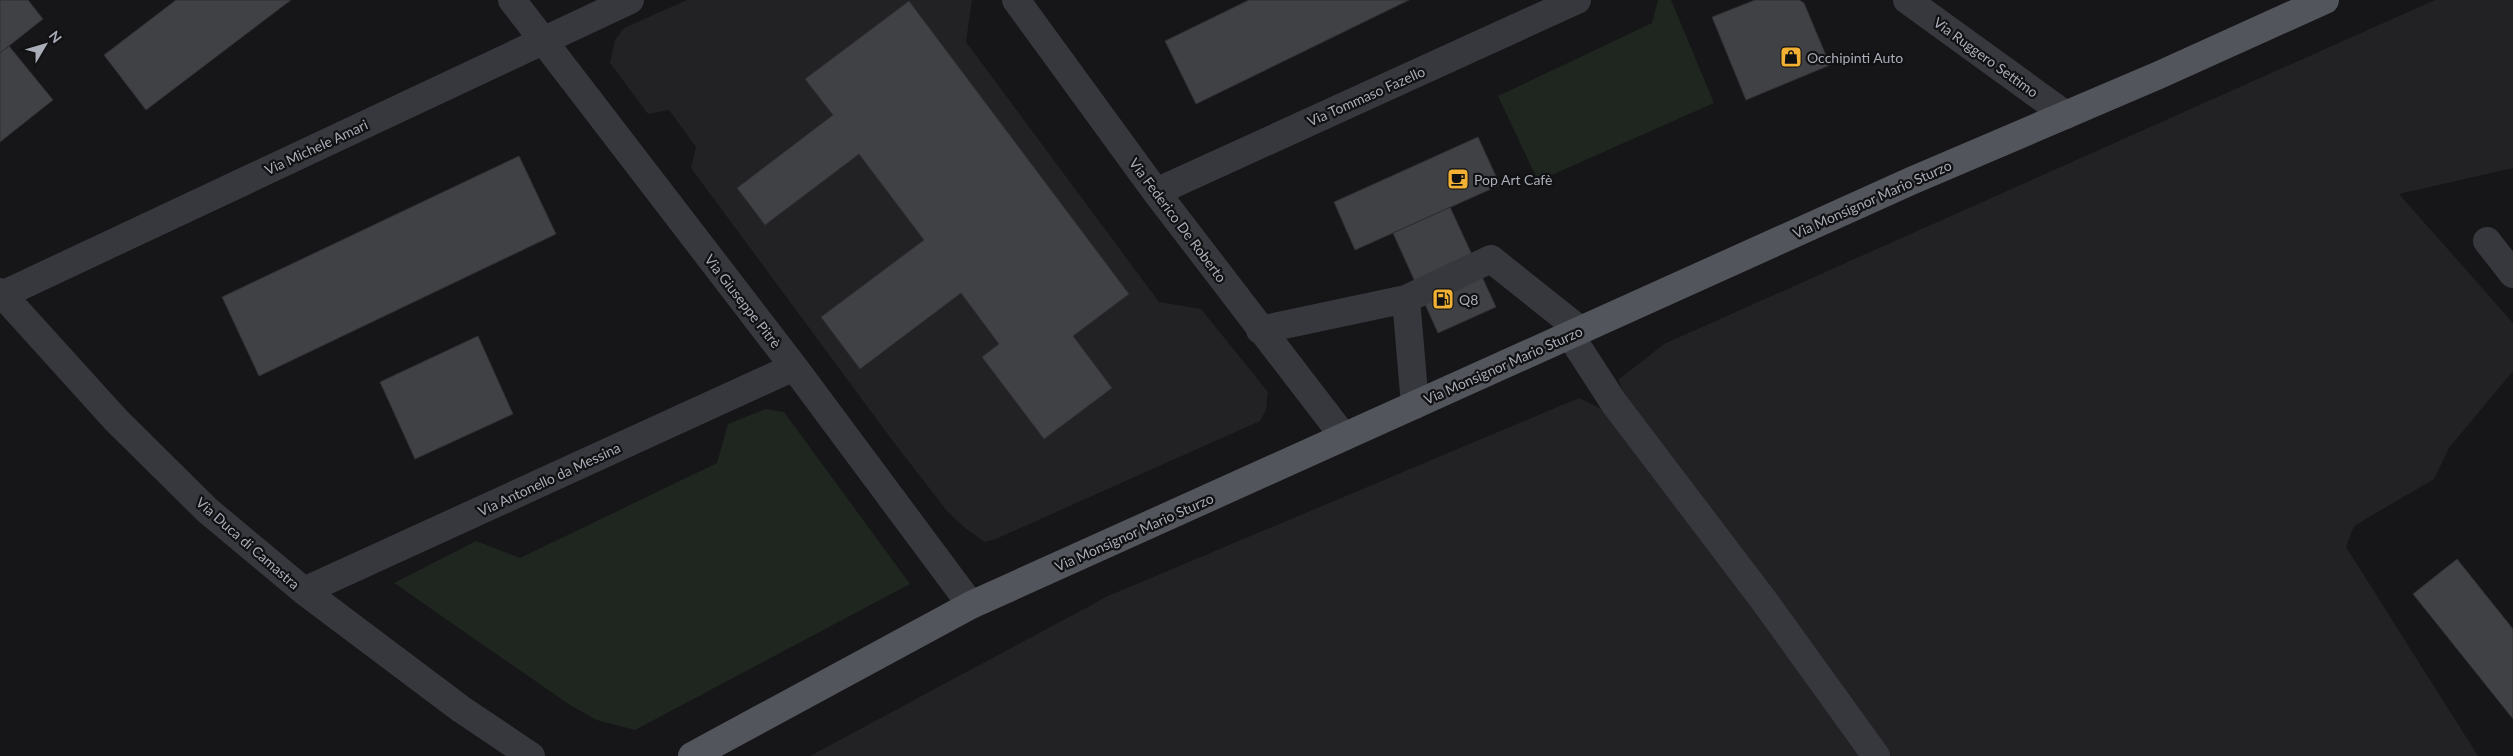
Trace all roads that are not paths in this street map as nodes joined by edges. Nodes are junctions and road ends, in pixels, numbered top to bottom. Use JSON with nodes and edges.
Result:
{"nodes":[{"id":1,"x":512,"y":0,"type":"edge"},
{"id":2,"x":630,"y":0,"type":"edge"},
{"id":3,"x":1016,"y":0,"type":"edge"},
{"id":4,"x":1577,"y":0,"type":"edge"},
{"id":5,"x":1907,"y":0,"type":"edge"},
{"id":6,"x":2325,"y":0,"type":"edge"},
{"id":7,"x":542,"y":40,"type":"junction"},
{"id":8,"x":2066,"y":115,"type":"junction"},
{"id":9,"x":1156,"y":192,"type":"junction"},
{"id":10,"x":2487,"y":241,"type":"dead end"},
{"id":11,"x":2513,"y":274,"type":"edge"},
{"id":12,"x":1,"y":293,"type":"edge"},
{"id":13,"x":1406,"y":299,"type":"junction"},
{"id":14,"x":1260,"y":330,"type":"junction"},
{"id":15,"x":1575,"y":333,"type":"junction"},
{"id":16,"x":794,"y":367,"type":"junction"},
{"id":17,"x":1415,"y":405,"type":"junction"},
{"id":18,"x":1344,"y":437,"type":"junction"},
{"id":19,"x":304,"y":591,"type":"junction"},
{"id":20,"x":971,"y":605,"type":"junction"},
{"id":21,"x":531,"y":756,"type":"edge"},
{"id":22,"x":692,"y":756,"type":"edge"},
{"id":23,"x":1876,"y":756,"type":"edge"}],
"edges":[{"from":1,"to":7,"type":"street","name":"Via Giuseppe Pitrè"},
{"from":2,"to":7,"type":"street","name":"Via Michele Amari"},
{"from":3,"to":9,"type":"street","name":"Via Federico De Roberto"},
{"from":4,"to":9,"type":"street","name":"Via Tommaso Fazello"},
{"from":5,"to":8,"type":"street","name":"Via Ruggero Settimo"},
{"from":6,"to":8,"type":"main road","name":"Via Monsignor Mario Sturzo"},
{"from":7,"to":12,"type":"street","name":"Via Michele Amari"},
{"from":7,"to":16,"type":"street","name":"Via Giuseppe Pitrè"},
{"from":8,"to":15,"type":"main road","name":"Via Monsignor Mario Sturzo"},
{"from":9,"to":14,"type":"street","name":"Via Federico De Roberto"},
{"from":10,"to":11,"type":"street"},
{"from":12,"to":19,"type":"street","name":"Via Duca di Camastra"},
{"from":13,"to":14,"type":"street"},
{"from":13,"to":15,"type":"street"},
{"from":13,"to":17,"type":"street"},
{"from":14,"to":18,"type":"street","name":"Via Federico De Roberto"},
{"from":15,"to":17,"type":"main road","name":"Via Monsignor Mario Sturzo"},
{"from":15,"to":23,"type":"street"},
{"from":16,"to":19,"type":"street","name":"Via Antonello da Messina"},
{"from":16,"to":20,"type":"street","name":"Via Giuseppe Pitrè"},
{"from":17,"to":18,"type":"main road","name":"Via Monsignor Mario Sturzo"},
{"from":18,"to":20,"type":"main road","name":"Via Monsignor Mario Sturzo"},
{"from":19,"to":21,"type":"street","name":"Via Duca di Camastra"},
{"from":20,"to":22,"type":"main road","name":"Via Monsignor Mario Sturzo"}]}
